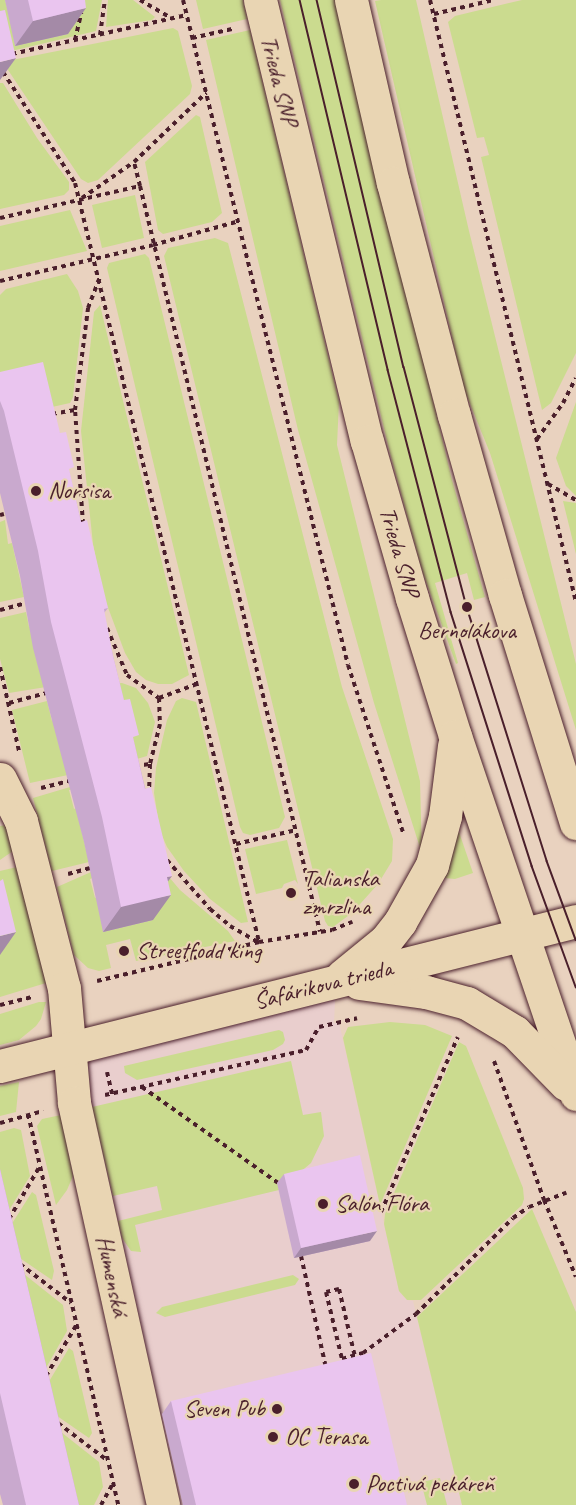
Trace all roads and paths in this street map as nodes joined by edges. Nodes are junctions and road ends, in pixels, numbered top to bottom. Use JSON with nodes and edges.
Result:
{"nodes":[{"id":1,"x":105,"y":0,"type":"edge"},
{"id":2,"x":141,"y":0,"type":"edge"},
{"id":3,"x":183,"y":0,"type":"edge"},
{"id":4,"x":351,"y":0,"type":"edge"},
{"id":5,"x":430,"y":0,"type":"edge"},
{"id":6,"x":493,"y":0,"type":"edge"},
{"id":7,"x":80,"y":4,"type":"edge"},
{"id":8,"x":262,"y":11,"type":"edge"},
{"id":9,"x":434,"y":14,"type":"junction"},
{"id":10,"x":187,"y":15,"type":"junction"},
{"id":11,"x":171,"y":19,"type":"junction"},
{"id":12,"x":100,"y":35,"type":"junction"},
{"id":13,"x":192,"y":38,"type":"junction"},
{"id":14,"x":75,"y":40,"type":"junction"},
{"id":15,"x":11,"y":55,"type":"edge"},
{"id":16,"x":2,"y":68,"type":"edge"},
{"id":17,"x":206,"y":93,"type":"junction"},
{"id":18,"x":134,"y":162,"type":"junction"},
{"id":19,"x":140,"y":186,"type":"junction"},
{"id":20,"x":79,"y":200,"type":"junction"},
{"id":21,"x":0,"y":218,"type":"edge"},
{"id":22,"x":236,"y":222,"type":"junction"},
{"id":23,"x":153,"y":245,"type":"junction"},
{"id":24,"x":95,"y":259,"type":"junction"},
{"id":25,"x":100,"y":276,"type":"junction"},
{"id":26,"x":1,"y":281,"type":"edge"},
{"id":27,"x":576,"y":378,"type":"edge"},
{"id":28,"x":75,"y":410,"type":"junction"},
{"id":29,"x":47,"y":415,"type":"edge"},
{"id":30,"x":537,"y":439,"type":"junction"},
{"id":31,"x":547,"y":483,"type":"junction"},
{"id":32,"x":79,"y":497,"type":"junction"},
{"id":33,"x":72,"y":498,"type":"edge"},
{"id":34,"x":576,"y":500,"type":"edge"},
{"id":35,"x":83,"y":529,"type":"edge"},
{"id":36,"x":576,"y":602,"type":"edge"},
{"id":37,"x":26,"y":603,"type":"dead end"},
{"id":38,"x":0,"y":610,"type":"edge"},
{"id":39,"x":105,"y":622,"type":"edge"},
{"id":40,"x":127,"y":675,"type":"junction"},
{"id":41,"x":119,"y":676,"type":"edge"},
{"id":42,"x":197,"y":684,"type":"junction"},
{"id":43,"x":47,"y":693,"type":"dead end"},
{"id":44,"x":159,"y":698,"type":"junction"},
{"id":45,"x":9,"y":703,"type":"dead end"},
{"id":46,"x":543,"y":721,"type":"junction"},
{"id":47,"x":455,"y":736,"type":"junction"},
{"id":48,"x":150,"y":764,"type":"junction"},
{"id":49,"x":576,"y":765,"type":"edge"},
{"id":50,"x":126,"y":768,"type":"edge"},
{"id":51,"x":0,"y":779,"type":"edge"},
{"id":52,"x":69,"y":781,"type":"dead end"},
{"id":53,"x":39,"y":789,"type":"dead end"},
{"id":54,"x":148,"y":799,"type":"edge"},
{"id":55,"x":576,"y":824,"type":"edge"},
{"id":56,"x":297,"y":830,"type":"junction"},
{"id":57,"x":405,"y":841,"type":"dead end"},
{"id":58,"x":236,"y":844,"type":"junction"},
{"id":59,"x":161,"y":852,"type":"edge"},
{"id":60,"x":359,"y":918,"type":"dead end"},
{"id":61,"x":576,"y":921,"type":"edge"},
{"id":62,"x":320,"y":932,"type":"junction"},
{"id":63,"x":521,"y":935,"type":"junction"},
{"id":64,"x":259,"y":942,"type":"junction"},
{"id":65,"x":336,"y":981,"type":"junction"},
{"id":66,"x":64,"y":988,"type":"junction"},
{"id":67,"x":0,"y":1005,"type":"edge"},
{"id":68,"x":334,"y":1023,"type":"dead end"},
{"id":69,"x":464,"y":1034,"type":"dead end"},
{"id":70,"x":69,"y":1046,"type":"junction"},
{"id":71,"x":490,"y":1050,"type":"dead end"},
{"id":72,"x":0,"y":1066,"type":"edge"},
{"id":73,"x":142,"y":1087,"type":"junction"},
{"id":74,"x":576,"y":1094,"type":"edge"},
{"id":75,"x":74,"y":1103,"type":"junction"},
{"id":76,"x":28,"y":1114,"type":"junction"},
{"id":77,"x":0,"y":1123,"type":"edge"},
{"id":78,"x":40,"y":1166,"type":"junction"},
{"id":79,"x":278,"y":1183,"type":"dead end"},
{"id":80,"x":566,"y":1193,"type":"dead end"},
{"id":81,"x":544,"y":1200,"type":"junction"},
{"id":82,"x":381,"y":1212,"type":"dead end"},
{"id":83,"x":6,"y":1225,"type":"edge"},
{"id":84,"x":301,"y":1256,"type":"edge"},
{"id":85,"x":18,"y":1263,"type":"edge"},
{"id":86,"x":576,"y":1277,"type":"edge"},
{"id":87,"x":71,"y":1303,"type":"junction"},
{"id":88,"x":77,"y":1324,"type":"junction"},
{"id":89,"x":359,"y":1371,"type":"edge"},
{"id":90,"x":328,"y":1375,"type":"edge"},
{"id":91,"x":42,"y":1382,"type":"edge"},
{"id":92,"x":56,"y":1421,"type":"edge"},
{"id":93,"x":107,"y":1461,"type":"junction"},
{"id":94,"x":113,"y":1483,"type":"junction"},
{"id":95,"x":101,"y":1505,"type":"edge"},
{"id":96,"x":118,"y":1505,"type":"edge"},
{"id":97,"x":163,"y":1505,"type":"edge"}],
"edges":[{"from":1,"to":12,"type":"path"},
{"from":2,"to":11,"type":"path"},
{"from":3,"to":10,"type":"path"},
{"from":4,"to":46,"type":"street"},
{"from":5,"to":9,"type":"path"},
{"from":6,"to":9,"type":"path"},
{"from":7,"to":14,"type":"path"},
{"from":8,"to":13,"type":"path"},
{"from":8,"to":47,"type":"street","name":"Trieda SNP"},
{"from":9,"to":30,"type":"path"},
{"from":10,"to":11,"type":"path"},
{"from":10,"to":13,"type":"path"},
{"from":11,"to":12,"type":"path"},
{"from":12,"to":14,"type":"path"},
{"from":13,"to":17,"type":"path"},
{"from":14,"to":15,"type":"path"},
{"from":16,"to":20,"type":"path"},
{"from":17,"to":18,"type":"path"},
{"from":17,"to":22,"type":"path"},
{"from":18,"to":19,"type":"path"},
{"from":18,"to":20,"type":"path"},
{"from":19,"to":20,"type":"path"},
{"from":19,"to":23,"type":"path"},
{"from":20,"to":21,"type":"path"},
{"from":20,"to":24,"type":"path"},
{"from":22,"to":23,"type":"path"},
{"from":22,"to":57,"type":"path"},
{"from":23,"to":24,"type":"path"},
{"from":23,"to":56,"type":"path"},
{"from":24,"to":25,"type":"path"},
{"from":24,"to":26,"type":"path"},
{"from":25,"to":28,"type":"path"},
{"from":25,"to":42,"type":"path"},
{"from":27,"to":30,"type":"path"},
{"from":28,"to":29,"type":"path"},
{"from":28,"to":32,"type":"path"},
{"from":30,"to":31,"type":"path"},
{"from":31,"to":34,"type":"path"},
{"from":31,"to":36,"type":"path"},
{"from":32,"to":33,"type":"path"},
{"from":32,"to":35,"type":"path"},
{"from":37,"to":38,"type":"path"},
{"from":39,"to":40,"type":"path"},
{"from":40,"to":41,"type":"path"},
{"from":40,"to":44,"type":"path"},
{"from":42,"to":44,"type":"path"},
{"from":42,"to":58,"type":"path"},
{"from":43,"to":45,"type":"path"},
{"from":44,"to":48,"type":"path"},
{"from":46,"to":49,"type":"street"},
{"from":46,"to":55,"type":"street"},
{"from":47,"to":63,"type":"street","name":"Trieda SNP"},
{"from":47,"to":65,"type":"street"},
{"from":48,"to":50,"type":"path"},
{"from":48,"to":54,"type":"path"},
{"from":51,"to":66,"type":"street"},
{"from":52,"to":53,"type":"path"},
{"from":56,"to":58,"type":"path"},
{"from":56,"to":62,"type":"path"},
{"from":58,"to":64,"type":"path"},
{"from":59,"to":64,"type":"path"},
{"from":60,"to":62,"type":"path"},
{"from":61,"to":63,"type":"street","name":"Šafárikova trieda"},
{"from":62,"to":64,"type":"path"},
{"from":63,"to":65,"type":"street","name":"Šafárikova trieda"},
{"from":63,"to":74,"type":"street","name":"Trieda SNP"},
{"from":64,"to":66,"type":"path"},
{"from":65,"to":70,"type":"street","name":"Šafárikova trieda"},
{"from":65,"to":74,"type":"street","name":"Trieda SNP"},
{"from":66,"to":67,"type":"path"},
{"from":66,"to":70,"type":"street"},
{"from":68,"to":73,"type":"path"},
{"from":69,"to":82,"type":"path"},
{"from":70,"to":72,"type":"street","name":"Šafárikova trieda"},
{"from":70,"to":75,"type":"street","name":"Humenská"},
{"from":71,"to":81,"type":"path"},
{"from":73,"to":75,"type":"path"},
{"from":73,"to":79,"type":"path"},
{"from":75,"to":76,"type":"path"},
{"from":75,"to":97,"type":"street","name":"Humenská"},
{"from":76,"to":77,"type":"path"},
{"from":76,"to":78,"type":"path"},
{"from":78,"to":83,"type":"path"},
{"from":78,"to":87,"type":"path"},
{"from":80,"to":81,"type":"path"},
{"from":81,"to":86,"type":"path"},
{"from":81,"to":89,"type":"path","bridge":true},
{"from":84,"to":90,"type":"path"},
{"from":85,"to":87,"type":"path"},
{"from":87,"to":88,"type":"path"},
{"from":88,"to":91,"type":"path"},
{"from":88,"to":93,"type":"path"},
{"from":92,"to":93,"type":"path"},
{"from":93,"to":94,"type":"path"},
{"from":94,"to":95,"type":"path"},
{"from":94,"to":96,"type":"path"}]}
